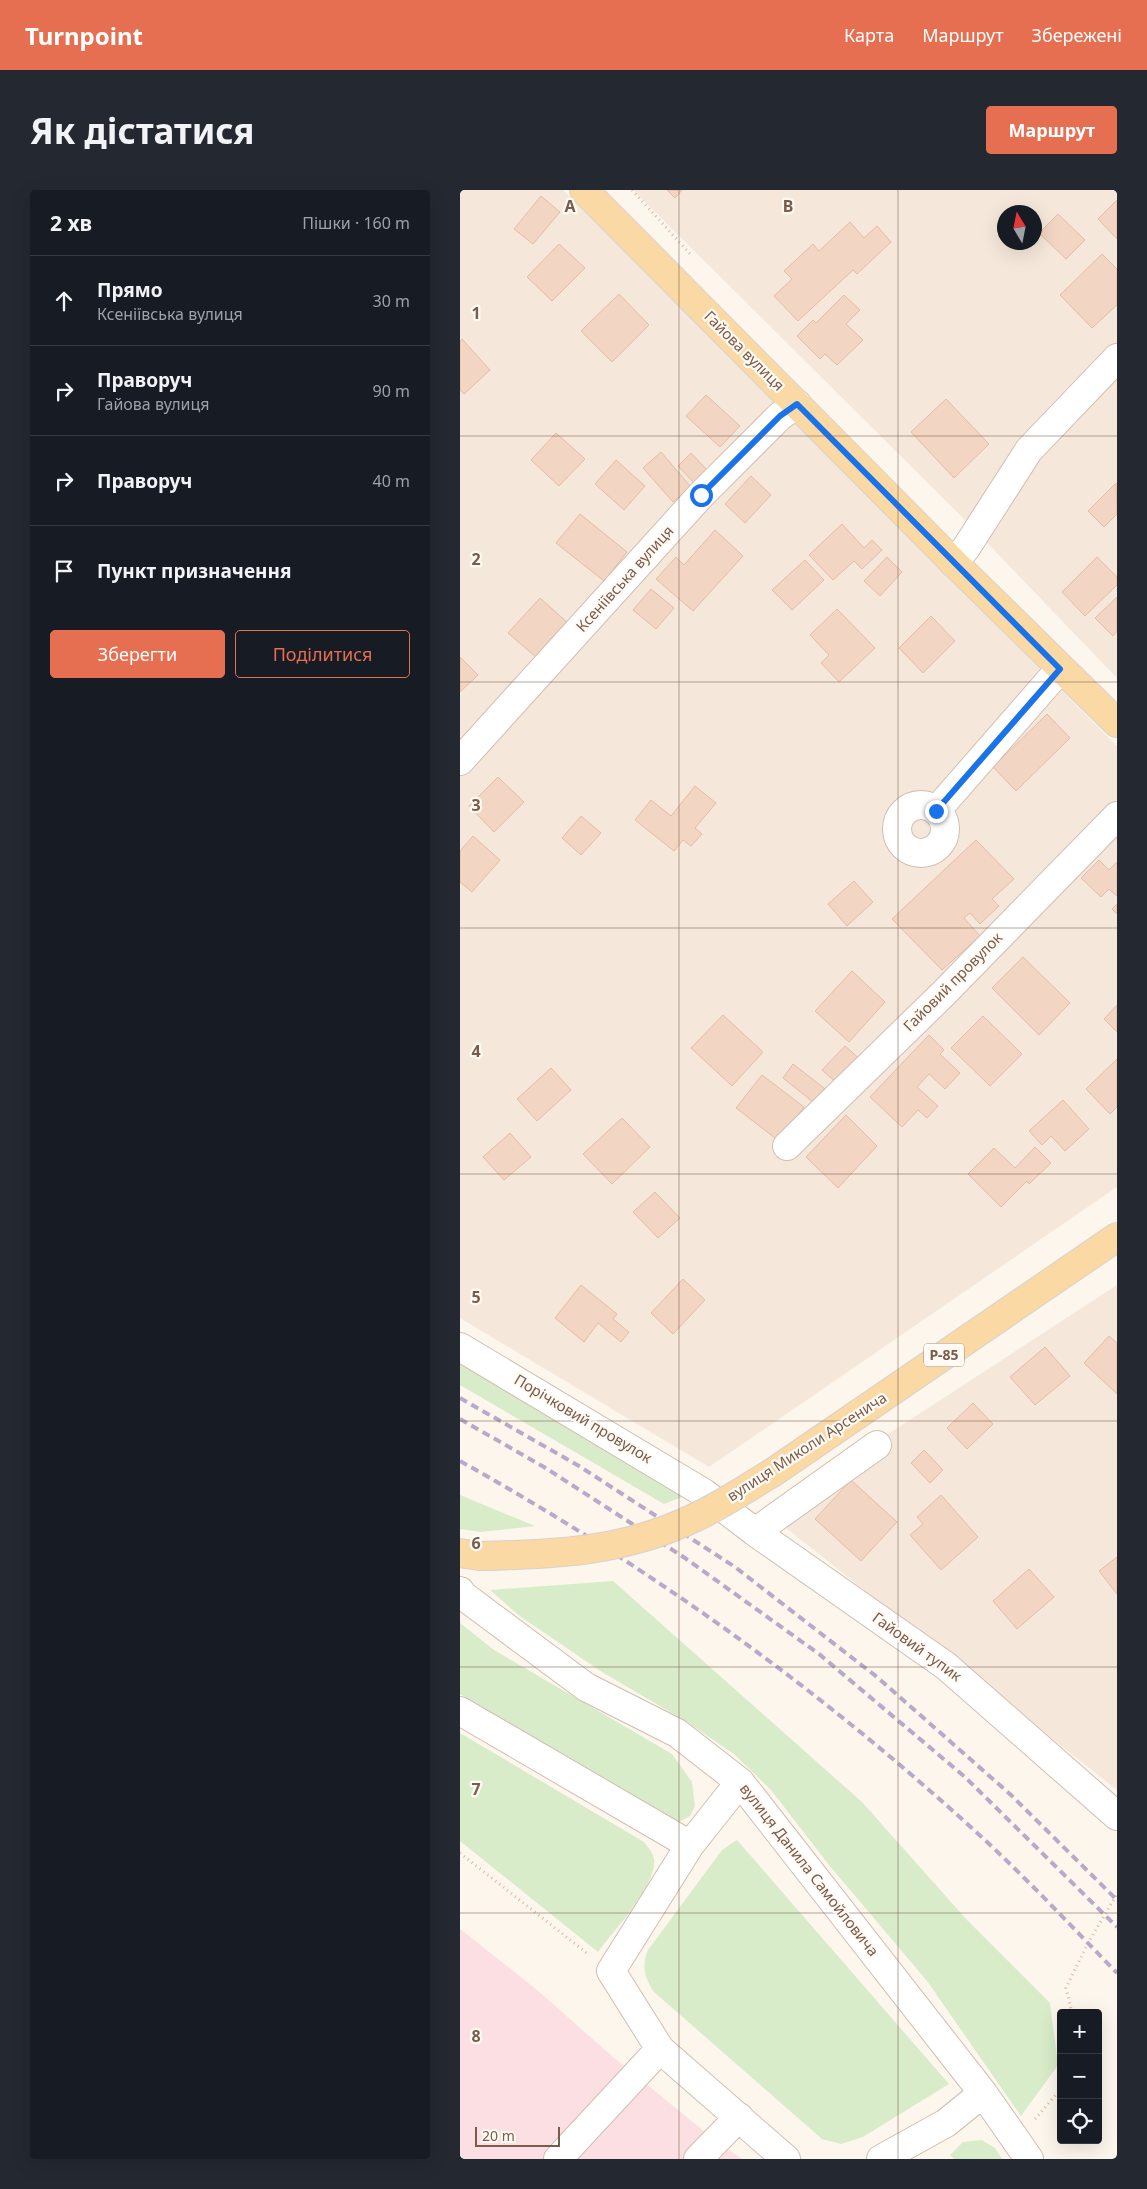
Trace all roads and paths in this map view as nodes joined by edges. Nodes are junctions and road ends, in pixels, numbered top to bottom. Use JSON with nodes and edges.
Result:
{"nodes":[{"id":1,"x":584,"y":190,"type":"edge"},
{"id":2,"x":1117,"y":358,"type":"edge"},
{"id":3,"x":797,"y":404,"type":"junction"},
{"id":4,"x":954,"y":563,"type":"junction"},
{"id":5,"x":1060,"y":669,"type":"junction"},
{"id":6,"x":1117,"y":723,"type":"edge"},
{"id":7,"x":460,"y":761,"type":"edge"},
{"id":8,"x":936,"y":811,"type":"dead end"},
{"id":9,"x":1117,"y":816,"type":"edge"},
{"id":10,"x":787,"y":1146,"type":"dead end"},
{"id":11,"x":1117,"y":1238,"type":"edge"},
{"id":12,"x":460,"y":1347,"type":"edge"},
{"id":13,"x":877,"y":1445,"type":"dead end"},
{"id":14,"x":704,"y":1493,"type":"joint"},
{"id":15,"x":755,"y":1532,"type":"junction"},
{"id":16,"x":470,"y":1554,"type":"edge"},
{"id":17,"x":460,"y":1591,"type":"edge"},
{"id":18,"x":460,"y":1711,"type":"edge"},
{"id":19,"x":740,"y":1782,"type":"junction"},
{"id":20,"x":1117,"y":1816,"type":"edge"},
{"id":21,"x":690,"y":1845,"type":"junction"},
{"id":22,"x":460,"y":1853,"type":"edge"},
{"id":23,"x":1117,"y":1894,"type":"edge"},
{"id":24,"x":610,"y":1971,"type":"junction"},
{"id":25,"x":1071,"y":2009,"type":"edge"},
{"id":26,"x":660,"y":2049,"type":"junction"},
{"id":27,"x":983,"y":2093,"type":"junction"},
{"id":28,"x":1057,"y":2095,"type":"edge"},
{"id":29,"x":740,"y":2116,"type":"junction"},
{"id":30,"x":1023,"y":2149,"type":"edge"},
{"id":31,"x":558,"y":2159,"type":"edge"},
{"id":32,"x":698,"y":2159,"type":"edge"},
{"id":33,"x":786,"y":2159,"type":"edge"},
{"id":34,"x":882,"y":2159,"type":"edge"}],
"edges":[{"from":1,"to":3,"type":"main road","name":"Гайова вулиця"},
{"from":2,"to":4,"type":"street"},
{"from":3,"to":4,"type":"main road","name":"Гайова вулиця"},
{"from":3,"to":7,"type":"street","name":"Ксеніївська вулиця"},
{"from":4,"to":5,"type":"main road","name":"Гайова вулиця"},
{"from":5,"to":6,"type":"main road","name":"Гайова вулиця"},
{"from":5,"to":8,"type":"street"},
{"from":9,"to":10,"type":"street","name":"Гайовий провулок"},
{"from":11,"to":16,"type":"main road","name":"вулиця Миколи Арсенича","number":"Р-85","bridge":true},
{"from":12,"to":14,"type":"street","name":"Порічковий провулок"},
{"from":13,"to":15,"type":"street"},
{"from":14,"to":15,"type":"street","name":"Гайовий тупик"},
{"from":15,"to":20,"type":"street","name":"Гайовий тупик"},
{"from":17,"to":19,"type":"street","name":"вулиця Данила Самойловича"},
{"from":18,"to":21,"type":"street"},
{"from":19,"to":21,"type":"street"},
{"from":19,"to":27,"type":"street","name":"вулиця Данила Самойловича"},
{"from":21,"to":24,"type":"street"},
{"from":22,"to":24,"type":"path"},
{"from":23,"to":25,"type":"path"},
{"from":24,"to":26,"type":"street"},
{"from":26,"to":29,"type":"street"},
{"from":26,"to":31,"type":"street"},
{"from":27,"to":30,"type":"street","name":"вулиця Данила Самойловича"},
{"from":27,"to":34,"type":"street"},
{"from":28,"to":30,"type":"path"},
{"from":29,"to":32,"type":"street"},
{"from":29,"to":33,"type":"street"}]}
